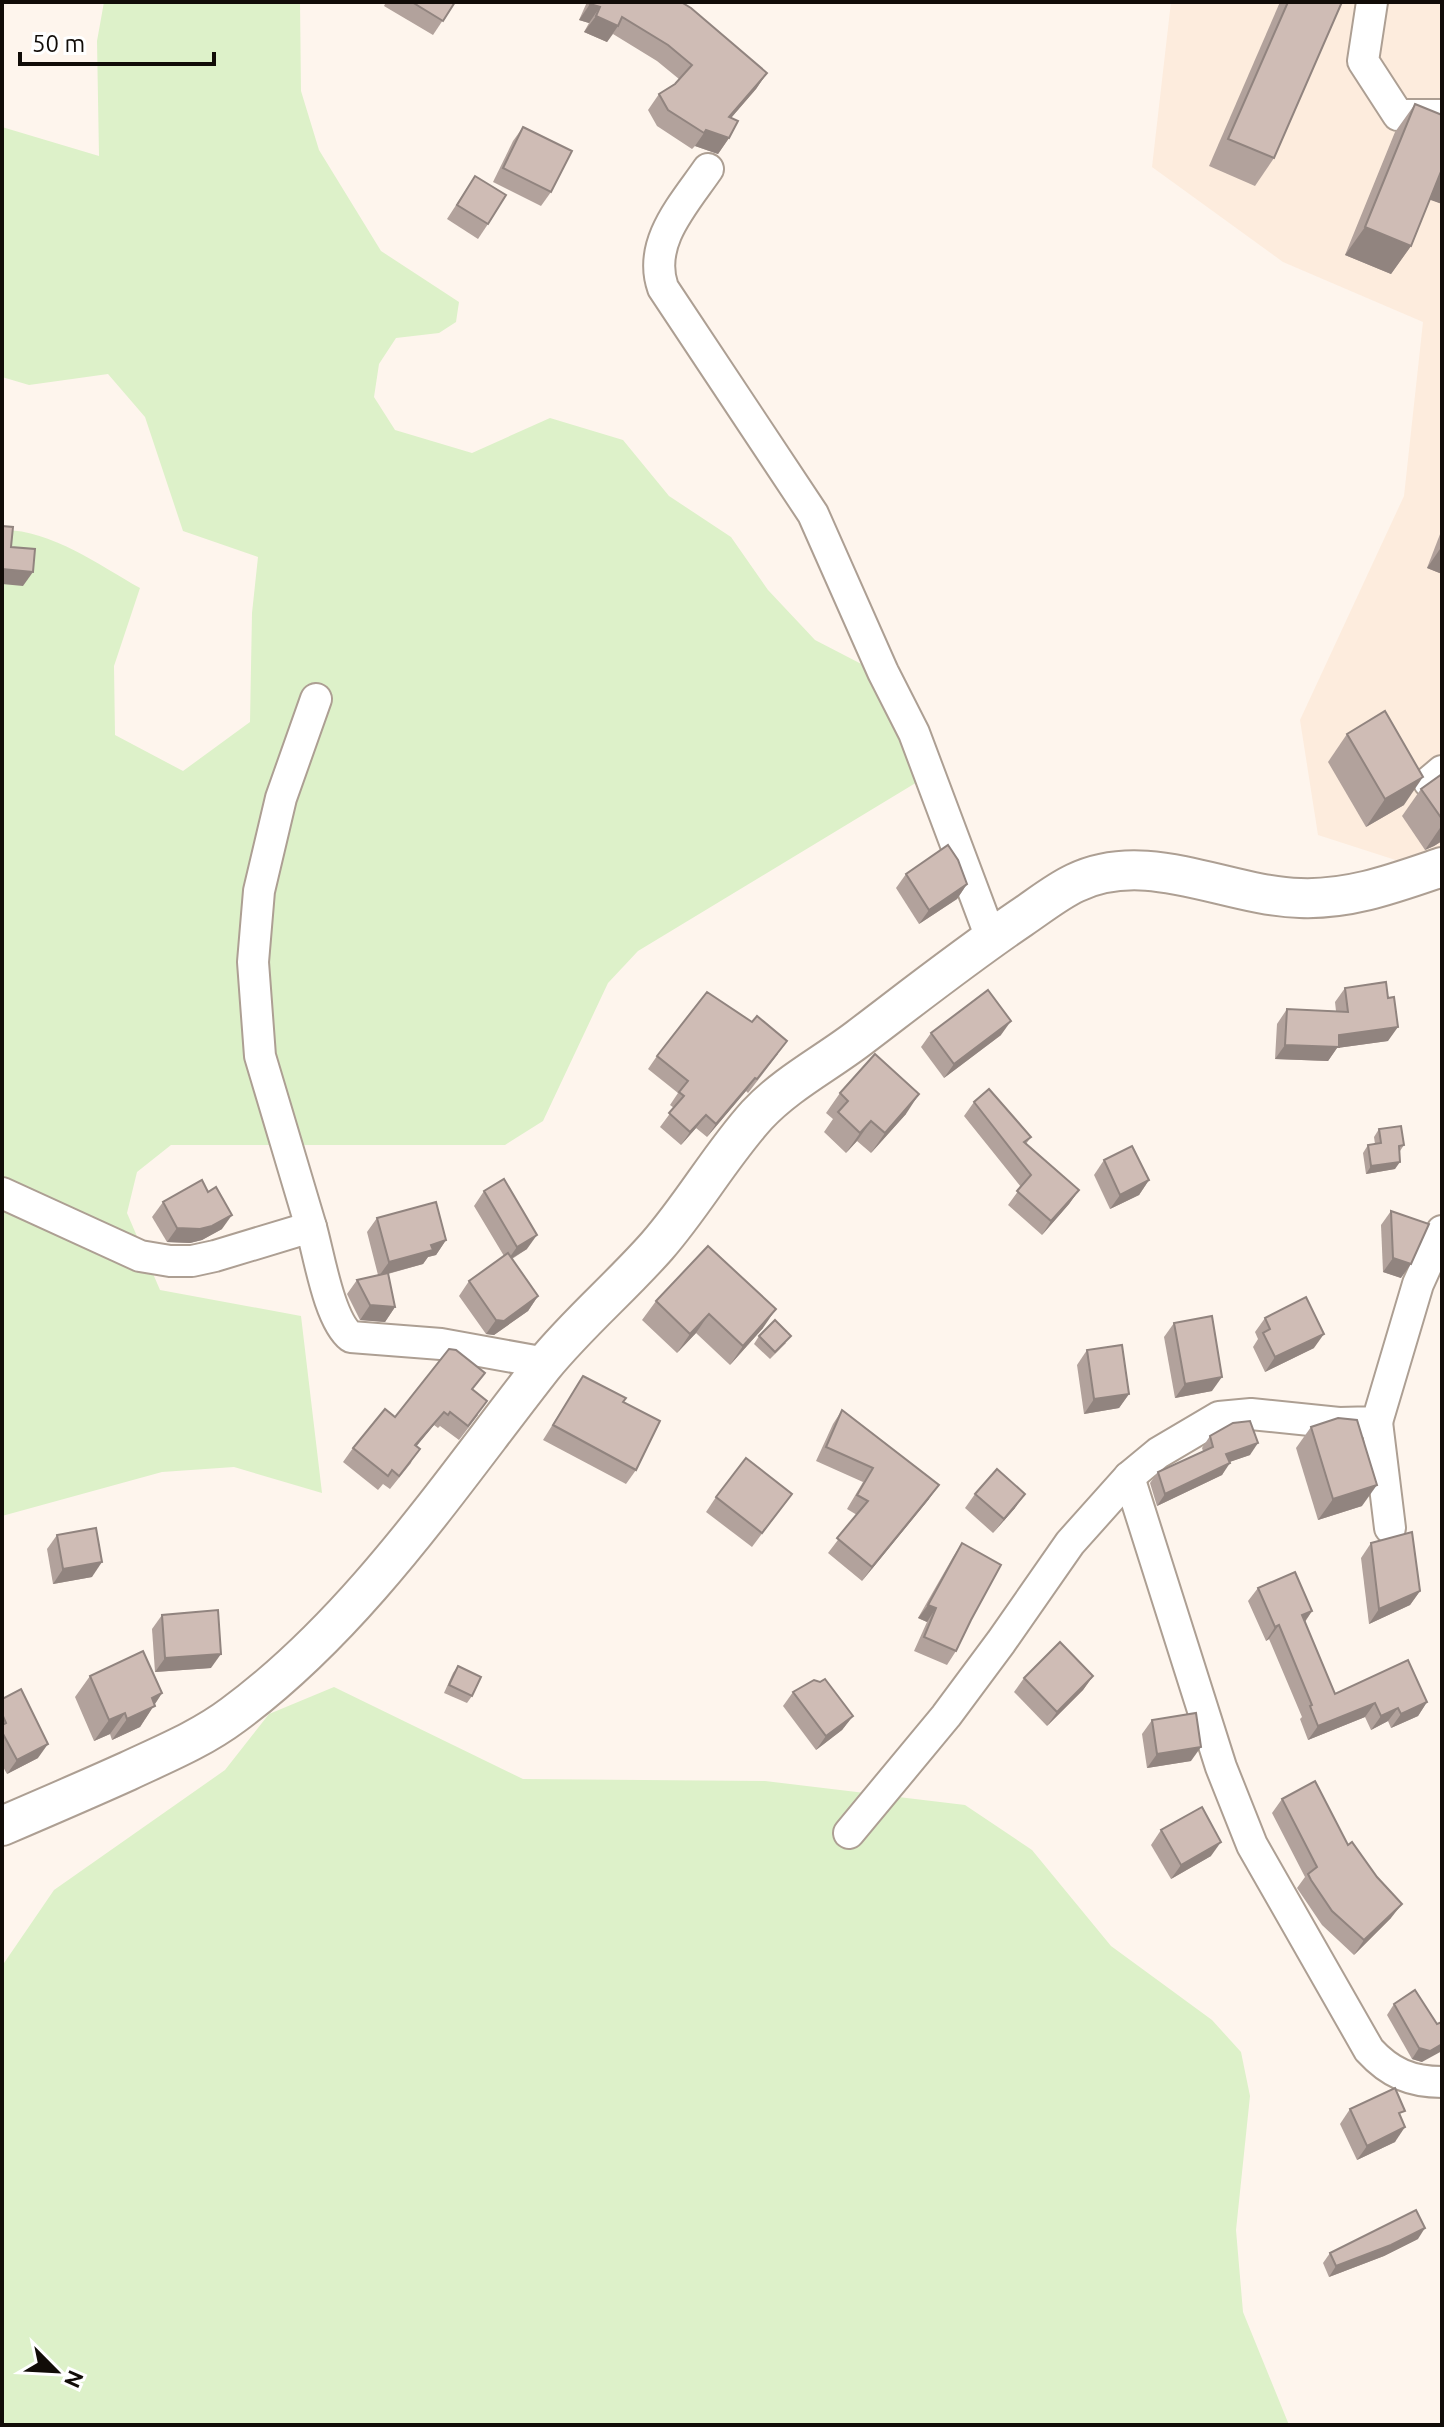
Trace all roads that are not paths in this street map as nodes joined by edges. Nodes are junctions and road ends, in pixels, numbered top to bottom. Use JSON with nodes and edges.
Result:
{"nodes":[{"id":1,"x":1372,"y":2,"type":"edge"},
{"id":2,"x":1442,"y":115,"type":"edge"},
{"id":3,"x":708,"y":169,"type":"dead end"},
{"id":4,"x":316,"y":699,"type":"dead end"},
{"id":5,"x":1442,"y":867,"type":"edge"},
{"id":6,"x":991,"y":938,"type":"junction"},
{"id":7,"x":2,"y":1193,"type":"edge"},
{"id":8,"x":311,"y":1227,"type":"junction"},
{"id":9,"x":1442,"y":1231,"type":"edge"},
{"id":10,"x":546,"y":1363,"type":"junction"},
{"id":11,"x":1377,"y":1422,"type":"junction"},
{"id":12,"x":1129,"y":1477,"type":"junction"},
{"id":13,"x":1390,"y":1528,"type":"dead end"},
{"id":14,"x":2,"y":1826,"type":"edge"},
{"id":15,"x":849,"y":1833,"type":"dead end"},
{"id":16,"x":1442,"y":2082,"type":"edge"}],
"edges":[{"from":1,"to":2,"type":"street"},
{"from":3,"to":6,"type":"street"},
{"from":4,"to":8,"type":"street"},
{"from":5,"to":6,"type":"street"},
{"from":6,"to":10,"type":"street"},
{"from":7,"to":8,"type":"street"},
{"from":8,"to":10,"type":"street"},
{"from":9,"to":11,"type":"street"},
{"from":10,"to":14,"type":"street"},
{"from":11,"to":12,"type":"street"},
{"from":11,"to":13,"type":"street"},
{"from":12,"to":15,"type":"street"},
{"from":12,"to":16,"type":"street"}]}
